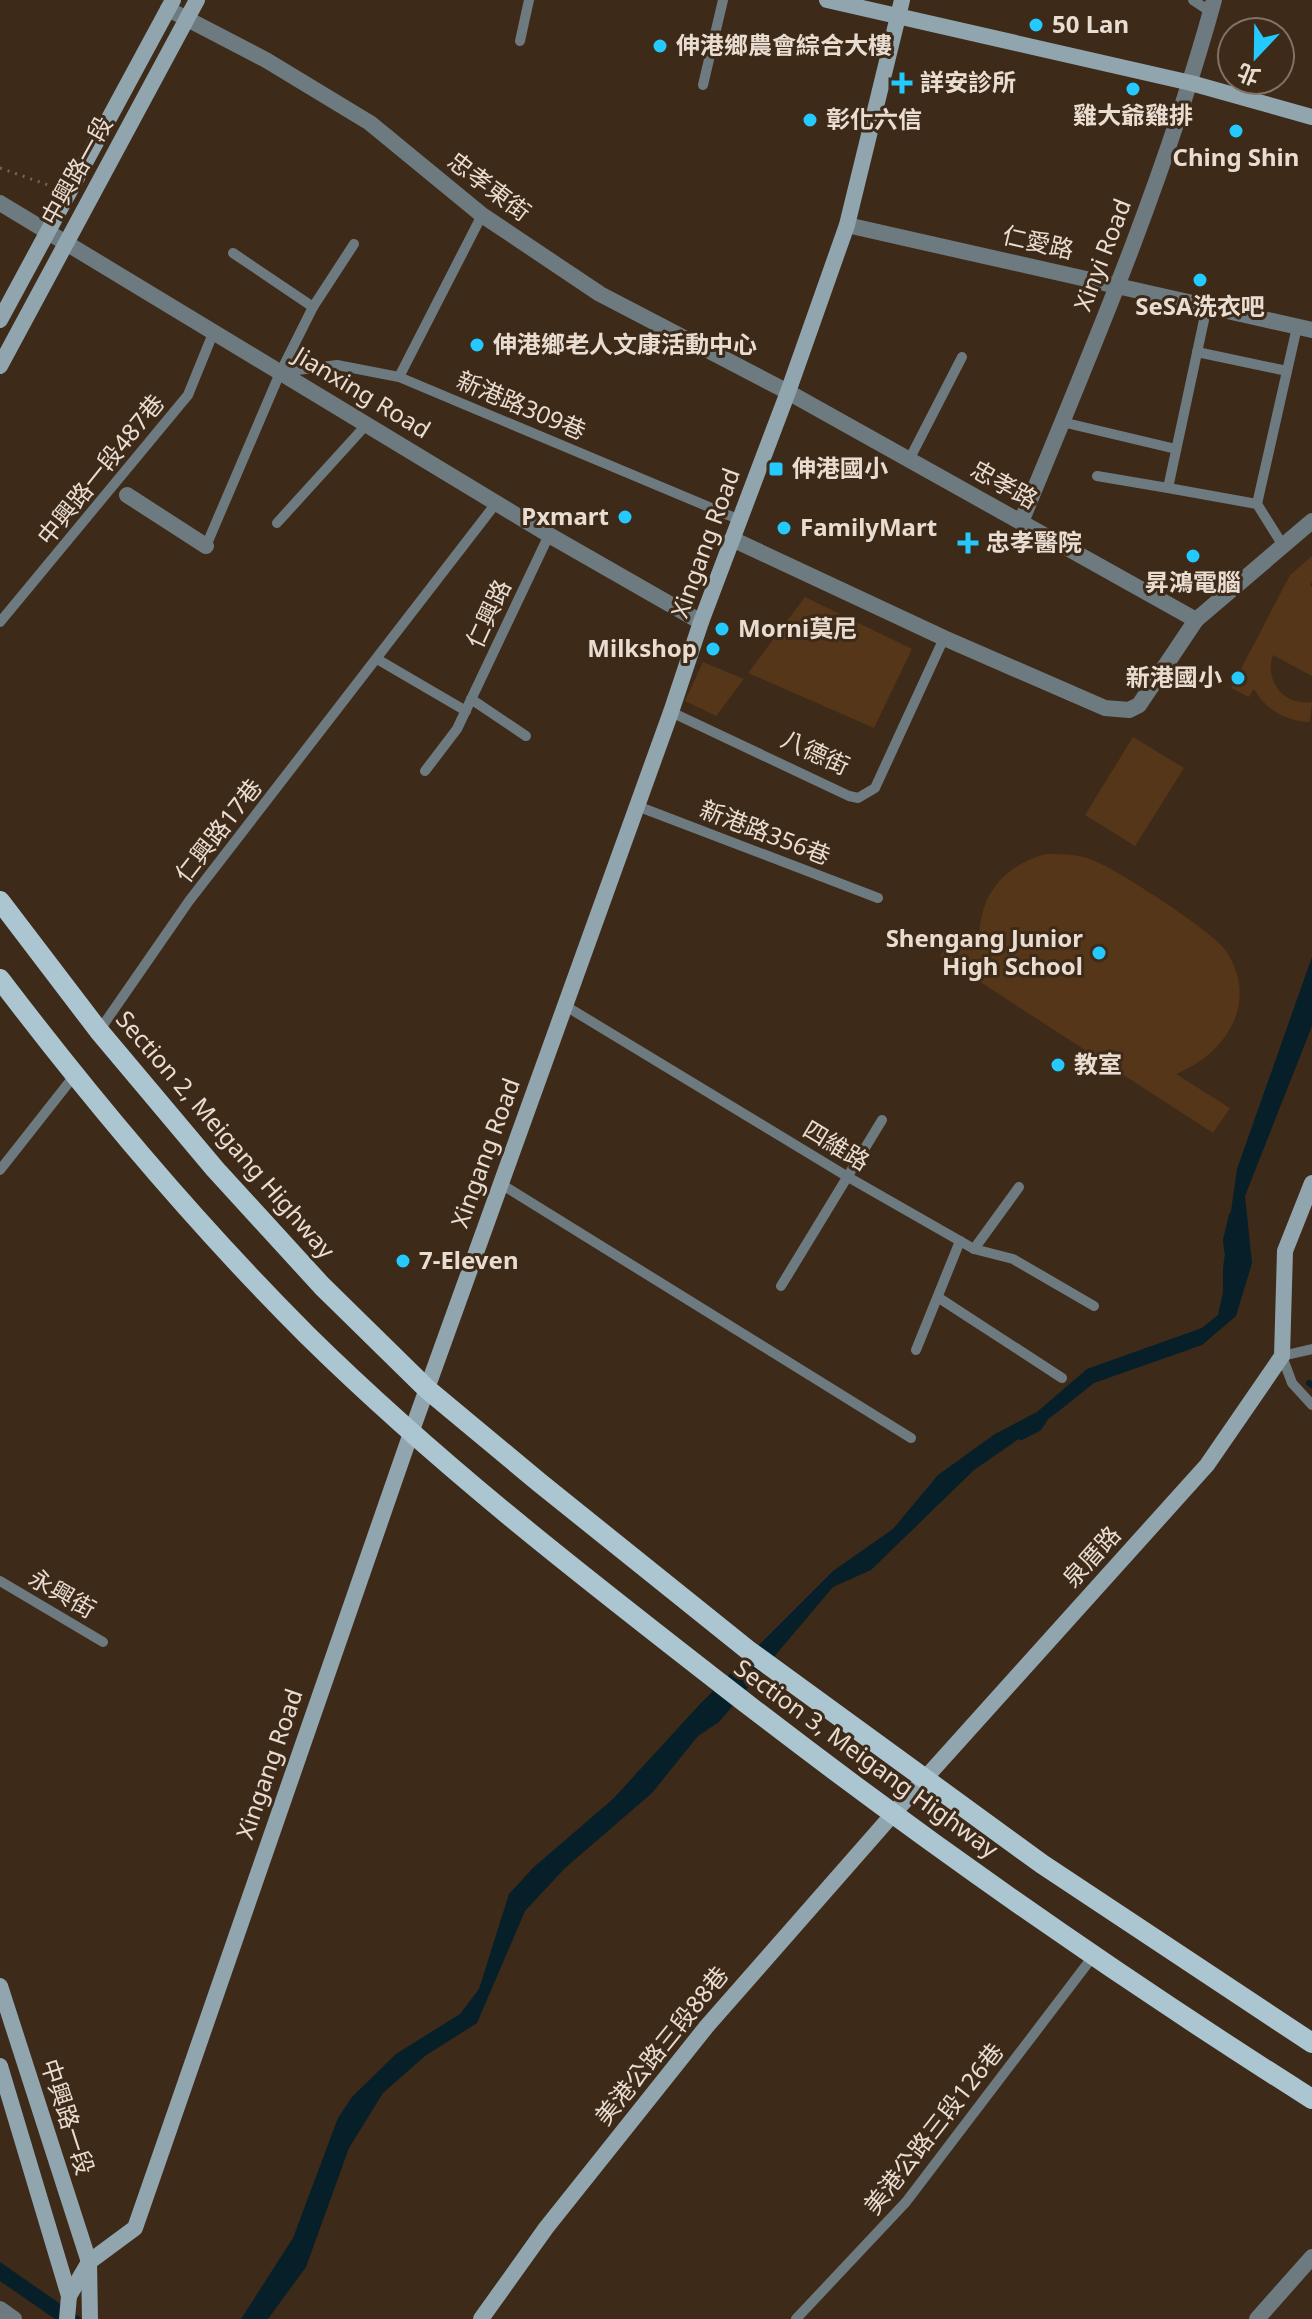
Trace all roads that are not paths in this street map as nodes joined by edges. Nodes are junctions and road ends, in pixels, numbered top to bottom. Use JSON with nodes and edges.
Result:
{"nodes":[{"id":1,"x":197,"y":0,"type":"edge"},
{"id":2,"x":529,"y":0,"type":"edge"},
{"id":3,"x":723,"y":0,"type":"edge"},
{"id":4,"x":827,"y":0,"type":"edge"},
{"id":5,"x":1193,"y":0,"type":"edge"},
{"id":6,"x":171,"y":4,"type":"edge"},
{"id":7,"x":1212,"y":6,"type":"edge"},
{"id":8,"x":900,"y":8,"type":"edge"},
{"id":9,"x":188,"y":18,"type":"junction"},
{"id":10,"x":520,"y":41,"type":"dead end"},
{"id":11,"x":1191,"y":83,"type":"junction"},
{"id":12,"x":703,"y":85,"type":"dead end"},
{"id":13,"x":1312,"y":117,"type":"edge"},
{"id":14,"x":0,"y":203,"type":"edge"},
{"id":15,"x":482,"y":215,"type":"junction"},
{"id":16,"x":847,"y":225,"type":"junction"},
{"id":17,"x":48,"y":232,"type":"junction"},
{"id":18,"x":65,"y":242,"type":"junction"},
{"id":19,"x":354,"y":244,"type":"dead end"},
{"id":20,"x":233,"y":253,"type":"dead end"},
{"id":21,"x":1118,"y":286,"type":"junction"},
{"id":22,"x":1207,"y":306,"type":"junction"},
{"id":23,"x":313,"y":307,"type":"junction"},
{"id":24,"x":0,"y":320,"type":"edge"},
{"id":25,"x":1305,"y":328,"type":"edge"},
{"id":26,"x":214,"y":331,"type":"junction"},
{"id":27,"x":1197,"y":352,"type":"junction"},
{"id":28,"x":962,"y":357,"type":"dead end"},
{"id":29,"x":0,"y":366,"type":"edge"},
{"id":30,"x":1287,"y":371,"type":"junction"},
{"id":31,"x":280,"y":373,"type":"junction"},
{"id":32,"x":399,"y":377,"type":"junction"},
{"id":33,"x":788,"y":392,"type":"junction"},
{"id":34,"x":1062,"y":422,"type":"junction"},
{"id":35,"x":367,"y":424,"type":"junction"},
{"id":36,"x":1176,"y":449,"type":"junction"},
{"id":37,"x":909,"y":460,"type":"junction"},
{"id":38,"x":1097,"y":476,"type":"dead end"},
{"id":39,"x":1168,"y":488,"type":"junction"},
{"id":40,"x":127,"y":495,"type":"dead end"},
{"id":41,"x":497,"y":502,"type":"junction"},
{"id":42,"x":1257,"y":504,"type":"junction"},
{"id":43,"x":740,"y":520,"type":"junction"},
{"id":44,"x":1312,"y":521,"type":"edge"},
{"id":45,"x":1021,"y":522,"type":"junction"},
{"id":46,"x":277,"y":523,"type":"dead end"},
{"id":47,"x":549,"y":535,"type":"junction"},
{"id":48,"x":732,"y":539,"type":"junction"},
{"id":49,"x":1282,"y":544,"type":"junction"},
{"id":50,"x":206,"y":546,"type":"joint"},
{"id":51,"x":1196,"y":620,"type":"junction"},
{"id":52,"x":0,"y":622,"type":"edge"},
{"id":53,"x":701,"y":622,"type":"junction"},
{"id":54,"x":944,"y":638,"type":"junction"},
{"id":55,"x":377,"y":659,"type":"junction"},
{"id":56,"x":471,"y":699,"type":"junction"},
{"id":57,"x":466,"y":711,"type":"junction"},
{"id":58,"x":671,"y":712,"type":"junction"},
{"id":59,"x":526,"y":736,"type":"dead end"},
{"id":60,"x":425,"y":771,"type":"dead end"},
{"id":61,"x":637,"y":806,"type":"junction"},
{"id":62,"x":878,"y":898,"type":"dead end"},
{"id":63,"x":0,"y":901,"type":"edge"},
{"id":64,"x":0,"y":979,"type":"edge"},
{"id":65,"x":564,"y":1005,"type":"junction"},
{"id":66,"x":99,"y":1031,"type":"junction"},
{"id":67,"x":74,"y":1076,"type":"junction"},
{"id":68,"x":882,"y":1120,"type":"dead end"},
{"id":69,"x":0,"y":1170,"type":"edge"},
{"id":70,"x":848,"y":1177,"type":"junction"},
{"id":71,"x":1312,"y":1183,"type":"edge"},
{"id":72,"x":501,"y":1184,"type":"junction"},
{"id":73,"x":1019,"y":1187,"type":"dead end"},
{"id":74,"x":960,"y":1241,"type":"junction"},
{"id":75,"x":974,"y":1249,"type":"junction"},
{"id":76,"x":781,"y":1286,"type":"dead end"},
{"id":77,"x":939,"y":1298,"type":"junction"},
{"id":78,"x":1094,"y":1306,"type":"dead end"},
{"id":79,"x":1312,"y":1349,"type":"edge"},
{"id":80,"x":916,"y":1350,"type":"dead end"},
{"id":81,"x":1282,"y":1356,"type":"junction"},
{"id":82,"x":1062,"y":1378,"type":"dead end"},
{"id":83,"x":427,"y":1389,"type":"junction"},
{"id":84,"x":1312,"y":1405,"type":"edge"},
{"id":85,"x":411,"y":1433,"type":"junction"},
{"id":86,"x":911,"y":1438,"type":"dead end"},
{"id":87,"x":0,"y":1581,"type":"edge"},
{"id":88,"x":103,"y":1642,"type":"dead end"},
{"id":89,"x":925,"y":1778,"type":"junction"},
{"id":90,"x":893,"y":1814,"type":"junction"},
{"id":91,"x":1094,"y":1955,"type":"junction"},
{"id":92,"x":0,"y":1986,"type":"edge"},
{"id":93,"x":1312,"y":2043,"type":"edge"},
{"id":94,"x":0,"y":2066,"type":"edge"},
{"id":95,"x":1312,"y":2099,"type":"edge"},
{"id":96,"x":1312,"y":2257,"type":"edge"},
{"id":97,"x":89,"y":2262,"type":"junction"},
{"id":98,"x":68,"y":2307,"type":"edge"},
{"id":99,"x":90,"y":2319,"type":"edge"},
{"id":100,"x":481,"y":2319,"type":"edge"},
{"id":101,"x":796,"y":2319,"type":"edge"},
{"id":102,"x":1257,"y":2319,"type":"edge"}],
"edges":[{"from":1,"to":9,"type":"street","name":"中興路一段"},
{"from":2,"to":10,"type":"lane"},
{"from":3,"to":12,"type":"lane"},
{"from":4,"to":8,"type":"street"},
{"from":5,"to":7,"type":"lane"},
{"from":6,"to":9,"type":"street","name":"忠孝東街"},
{"from":6,"to":17,"type":"street","name":"中興路一段"},
{"from":7,"to":11,"type":"street","name":"Xinyi Road"},
{"from":8,"to":11,"type":"street"},
{"from":8,"to":16,"type":"street","name":"Xingang Road"},
{"from":9,"to":15,"type":"street","name":"忠孝東街"},
{"from":9,"to":18,"type":"street","name":"中興路一段"},
{"from":11,"to":13,"type":"street"},
{"from":11,"to":21,"type":"street","name":"Xinyi Road"},
{"from":14,"to":17,"type":"street","name":"Jianxing Road"},
{"from":15,"to":32,"type":"lane"},
{"from":15,"to":33,"type":"street","name":"忠孝東街"},
{"from":16,"to":21,"type":"street","name":"仁愛路"},
{"from":16,"to":33,"type":"street","name":"Xingang Road"},
{"from":17,"to":18,"type":"street","name":"Jianxing Road"},
{"from":17,"to":24,"type":"street","name":"中興路一段"},
{"from":18,"to":26,"type":"street","name":"Jianxing Road"},
{"from":18,"to":29,"type":"street","name":"中興路一段"},
{"from":19,"to":23,"type":"lane"},
{"from":20,"to":23,"type":"lane"},
{"from":21,"to":22,"type":"street","name":"仁愛路"},
{"from":21,"to":34,"type":"street","name":"Xinyi Road"},
{"from":22,"to":25,"type":"street","name":"仁愛路"},
{"from":22,"to":27,"type":"lane"},
{"from":23,"to":31,"type":"lane"},
{"from":25,"to":30,"type":"lane"},
{"from":26,"to":31,"type":"street","name":"Jianxing Road"},
{"from":26,"to":52,"type":"lane","name":"中興路一段487巷"},
{"from":27,"to":30,"type":"lane"},
{"from":27,"to":36,"type":"lane"},
{"from":28,"to":37,"type":"lane"},
{"from":30,"to":42,"type":"lane"},
{"from":31,"to":32,"type":"lane","name":"新港路309巷"},
{"from":31,"to":35,"type":"street","name":"Jianxing Road"},
{"from":31,"to":50,"type":"lane"},
{"from":32,"to":43,"type":"lane","name":"新港路309巷"},
{"from":33,"to":37,"type":"street","name":"忠孝路"},
{"from":33,"to":43,"type":"street","name":"Xingang Road"},
{"from":34,"to":36,"type":"lane"},
{"from":34,"to":45,"type":"street","name":"Xinyi Road"},
{"from":35,"to":41,"type":"street","name":"Jianxing Road"},
{"from":35,"to":46,"type":"lane"},
{"from":36,"to":39,"type":"lane"},
{"from":37,"to":45,"type":"street","name":"忠孝路"},
{"from":38,"to":39,"type":"lane"},
{"from":39,"to":42,"type":"lane"},
{"from":40,"to":50,"type":"street"},
{"from":41,"to":47,"type":"street","name":"Jianxing Road"},
{"from":41,"to":55,"type":"lane","name":"仁興路17巷"},
{"from":42,"to":49,"type":"lane"},
{"from":43,"to":48,"type":"street","name":"Xingang Road"},
{"from":44,"to":49,"type":"street"},
{"from":45,"to":51,"type":"street","name":"忠孝路"},
{"from":47,"to":53,"type":"street","name":"Jianxing Road"},
{"from":47,"to":56,"type":"lane","name":"仁興路"},
{"from":48,"to":53,"type":"street","name":"Xingang Road"},
{"from":48,"to":54,"type":"street"},
{"from":49,"to":51,"type":"street"},
{"from":51,"to":54,"type":"street"},
{"from":53,"to":58,"type":"street","name":"Xingang Road"},
{"from":54,"to":58,"type":"lane","name":"八德街"},
{"from":55,"to":57,"type":"lane"},
{"from":55,"to":66,"type":"lane","name":"仁興路17巷"},
{"from":56,"to":57,"type":"lane","name":"仁興路"},
{"from":56,"to":59,"type":"lane"},
{"from":57,"to":60,"type":"lane","name":"仁興路"},
{"from":58,"to":61,"type":"street","name":"Xingang Road"},
{"from":61,"to":62,"type":"lane","name":"新港路356巷"},
{"from":61,"to":65,"type":"street","name":"Xingang Road"},
{"from":63,"to":66,"type":"main road","name":"Section 2, Meigang Highway"},
{"from":64,"to":67,"type":"main road"},
{"from":65,"to":70,"type":"lane","name":"四維路"},
{"from":65,"to":72,"type":"street","name":"Xingang Road"},
{"from":66,"to":83,"type":"main road","name":"Section 2, Meigang Highway"},
{"from":67,"to":69,"type":"lane"},
{"from":67,"to":85,"type":"main road"},
{"from":68,"to":70,"type":"lane"},
{"from":70,"to":74,"type":"lane","name":"四維路"},
{"from":70,"to":76,"type":"lane"},
{"from":71,"to":81,"type":"street"},
{"from":72,"to":83,"type":"street","name":"Xingang Road"},
{"from":72,"to":86,"type":"lane"},
{"from":73,"to":75,"type":"lane"},
{"from":74,"to":75,"type":"lane","name":"四維路"},
{"from":74,"to":77,"type":"lane"},
{"from":75,"to":78,"type":"lane","name":"四維路"},
{"from":77,"to":80,"type":"lane"},
{"from":77,"to":82,"type":"lane"},
{"from":79,"to":81,"type":"lane"},
{"from":81,"to":84,"type":"lane"},
{"from":81,"to":89,"type":"street","name":"泉厝路"},
{"from":83,"to":85,"type":"street","name":"Xingang Road"},
{"from":83,"to":89,"type":"main road","name":"Section 3, Meigang Highway"},
{"from":85,"to":90,"type":"main road","name":"Section 3, Meigang Highway"},
{"from":85,"to":97,"type":"street","name":"Xingang Road"},
{"from":87,"to":88,"type":"lane","name":"永興街"},
{"from":89,"to":90,"type":"street","name":"泉厝路"},
{"from":89,"to":93,"type":"main road","name":"Section 3, Meigang Highway"},
{"from":90,"to":91,"type":"main road","name":"Section 3, Meigang Highway"},
{"from":90,"to":100,"type":"street","name":"美港公路三段88巷"},
{"from":91,"to":95,"type":"main road","name":"Section 3, Meigang Highway"},
{"from":91,"to":101,"type":"lane","name":"美港公路三段126巷"},
{"from":92,"to":97,"type":"street","name":"中興路一段"},
{"from":94,"to":98,"type":"street","name":"中興路一段"},
{"from":96,"to":102,"type":"street"},
{"from":97,"to":98,"type":"street","name":"Xingang Road"},
{"from":97,"to":99,"type":"street","name":"中興路一段"}]}
